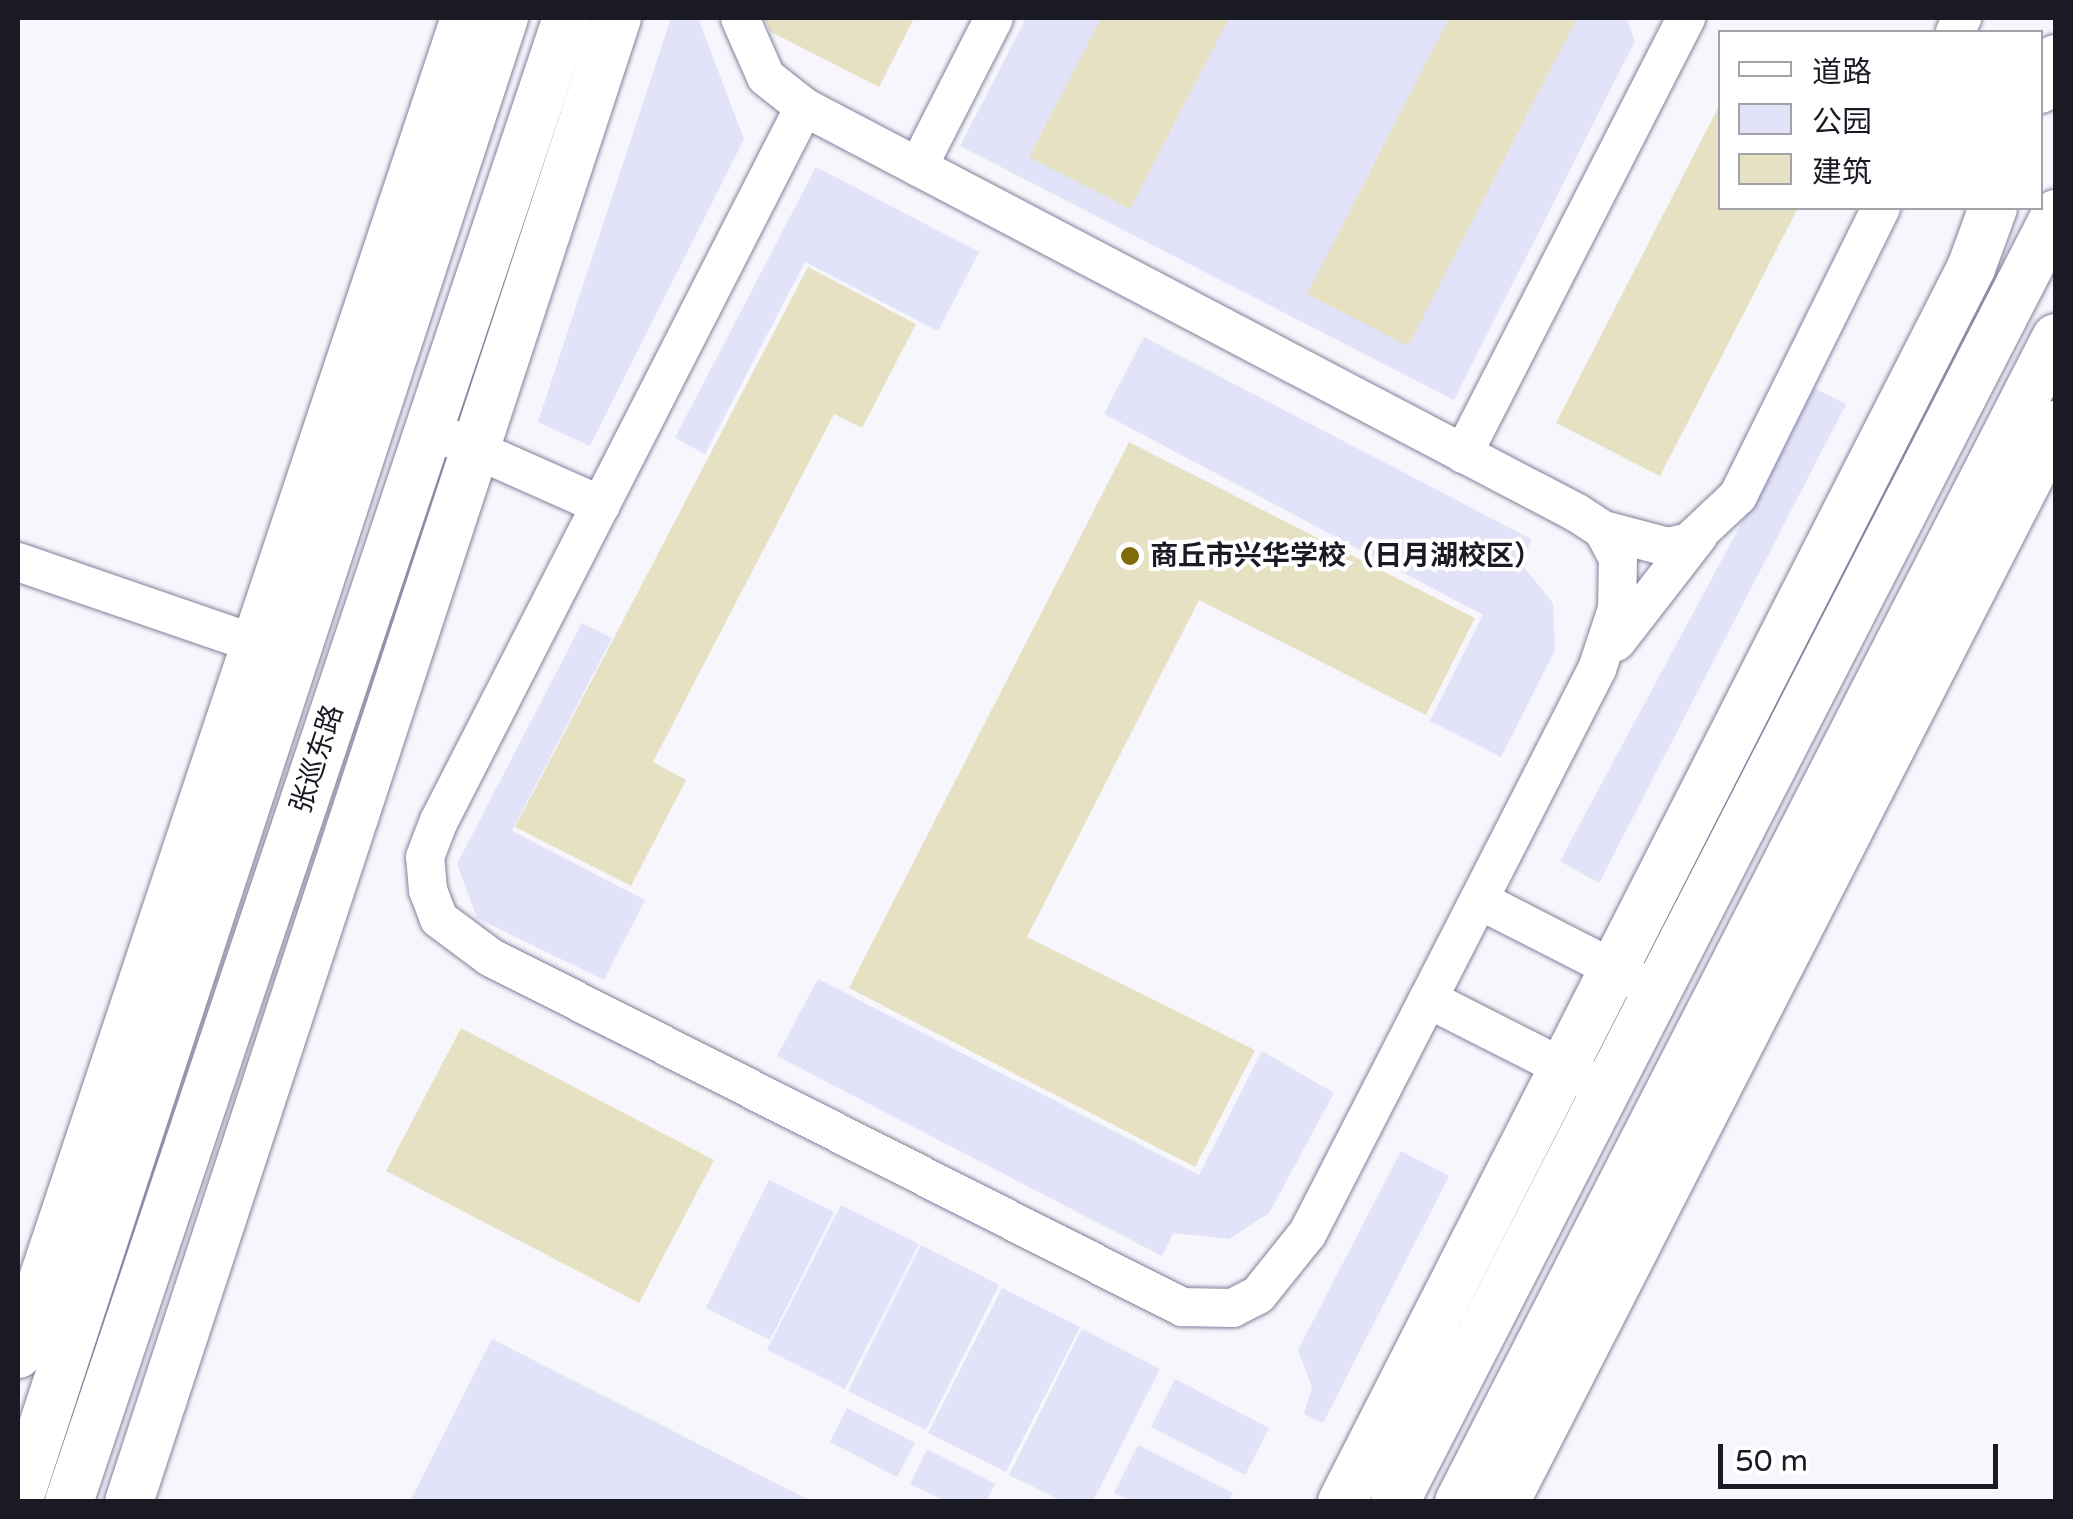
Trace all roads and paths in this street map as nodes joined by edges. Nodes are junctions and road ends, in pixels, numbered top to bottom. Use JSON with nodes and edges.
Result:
{"nodes":[{"id":1,"x":465,"y":18,"type":"edge"},
{"id":2,"x":504,"y":18,"type":"edge"},
{"id":3,"x":567,"y":18,"type":"edge"},
{"id":4,"x":616,"y":18,"type":"edge"},
{"id":5,"x":740,"y":18,"type":"edge"},
{"id":6,"x":994,"y":18,"type":"edge"},
{"id":7,"x":1686,"y":18,"type":"edge"},
{"id":8,"x":2056,"y":59,"type":"edge"},
{"id":9,"x":2043,"y":83,"type":"edge"},
{"id":10,"x":804,"y":107,"type":"junction"},
{"id":11,"x":918,"y":167,"type":"junction"},
{"id":12,"x":1880,"y":210,"type":"edge"},
{"id":13,"x":1992,"y":210,"type":"edge"},
{"id":14,"x":2056,"y":214,"type":"edge"},
{"id":15,"x":2056,"y":338,"type":"edge"},
{"id":16,"x":2056,"y":425,"type":"edge"},
{"id":17,"x":427,"y":430,"type":"junction"},
{"id":18,"x":476,"y":447,"type":"junction"},
{"id":19,"x":1463,"y":454,"type":"junction"},
{"id":20,"x":601,"y":505,"type":"junction"},
{"id":21,"x":1603,"y":530,"type":"junction"},
{"id":22,"x":1701,"y":532,"type":"junction"},
{"id":23,"x":18,"y":562,"type":"edge"},
{"id":24,"x":276,"y":651,"type":"junction"},
{"id":25,"x":1598,"y":669,"type":"junction"},
{"id":26,"x":1479,"y":900,"type":"junction"},
{"id":27,"x":1614,"y":969,"type":"junction"},
{"id":28,"x":1657,"y":991,"type":"junction"},
{"id":29,"x":1428,"y":999,"type":"junction"},
{"id":30,"x":1564,"y":1067,"type":"junction"},
{"id":31,"x":1606,"y":1089,"type":"junction"},
{"id":32,"x":18,"y":1354,"type":"edge"},
{"id":33,"x":18,"y":1502,"type":"edge"},
{"id":34,"x":69,"y":1502,"type":"edge"},
{"id":35,"x":128,"y":1502,"type":"edge"},
{"id":36,"x":1342,"y":1502,"type":"edge"},
{"id":37,"x":1395,"y":1502,"type":"edge"},
{"id":38,"x":1459,"y":1502,"type":"edge"},
{"id":39,"x":1505,"y":1502,"type":"edge"}],
"edges":[{"from":1,"to":24,"type":"main road"},
{"from":2,"to":24,"type":"main road","name":"张巡东路"},
{"from":3,"to":17,"type":"main road","name":"张巡东路"},
{"from":4,"to":18,"type":"main road"},
{"from":5,"to":10,"type":"street"},
{"from":6,"to":11,"type":"street"},
{"from":7,"to":19,"type":"street"},
{"from":8,"to":9,"type":"main road"},
{"from":10,"to":11,"type":"street"},
{"from":10,"to":20,"type":"street"},
{"from":11,"to":19,"type":"street"},
{"from":12,"to":22,"type":"street"},
{"from":13,"to":27,"type":"main road"},
{"from":14,"to":28,"type":"main road"},
{"from":15,"to":38,"type":"main road"},
{"from":16,"to":39,"type":"main road"},
{"from":17,"to":18,"type":"street"},
{"from":17,"to":34,"type":"main road","name":"张巡东路"},
{"from":18,"to":20,"type":"street"},
{"from":18,"to":35,"type":"main road"},
{"from":19,"to":21,"type":"street"},
{"from":20,"to":29,"type":"street"},
{"from":21,"to":22,"type":"street"},
{"from":21,"to":25,"type":"street"},
{"from":22,"to":25,"type":"street"},
{"from":23,"to":24,"type":"street"},
{"from":24,"to":32,"type":"main road"},
{"from":24,"to":33,"type":"main road","name":"张巡东路"},
{"from":25,"to":26,"type":"street"},
{"from":26,"to":27,"type":"street"},
{"from":26,"to":29,"type":"street"},
{"from":27,"to":28,"type":"street"},
{"from":27,"to":30,"type":"main road"},
{"from":28,"to":31,"type":"main road"},
{"from":29,"to":30,"type":"street"},
{"from":30,"to":31,"type":"street"},
{"from":30,"to":36,"type":"main road"},
{"from":31,"to":37,"type":"main road"}]}
